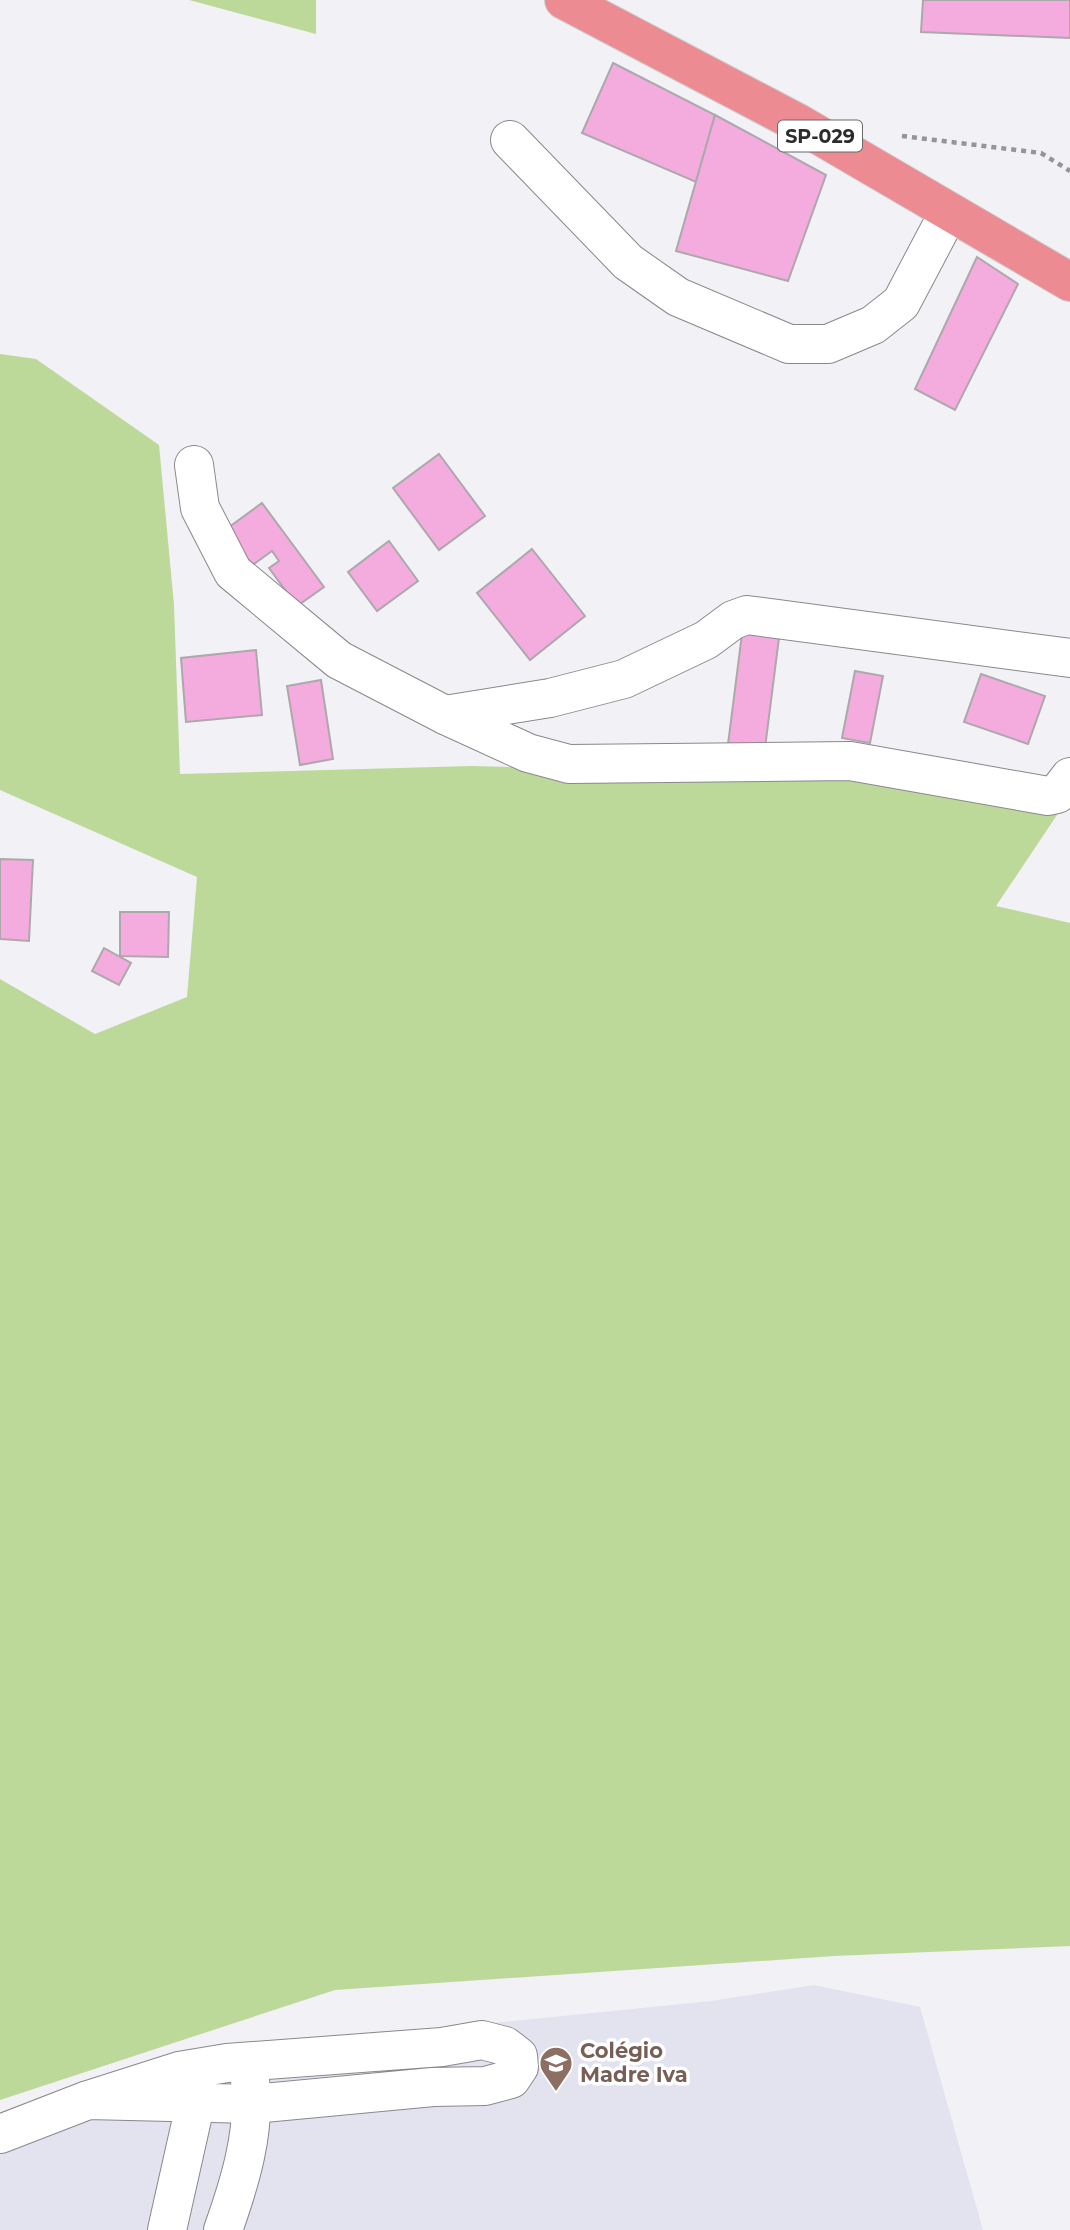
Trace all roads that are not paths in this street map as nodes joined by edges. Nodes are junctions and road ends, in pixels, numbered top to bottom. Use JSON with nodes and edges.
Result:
{"nodes":[{"id":1,"x":564,"y":0,"type":"edge"},
{"id":2,"x":510,"y":140,"type":"dead end"},
{"id":3,"x":949,"y":212,"type":"junction"},
{"id":4,"x":1070,"y":282,"type":"edge"},
{"id":5,"x":194,"y":465,"type":"dead end"},
{"id":6,"x":1070,"y":657,"type":"edge"},
{"id":7,"x":445,"y":715,"type":"junction"},
{"id":8,"x":1070,"y":778,"type":"edge"},
{"id":9,"x":248,"y":2060,"type":"junction"},
{"id":10,"x":197,"y":2084,"type":"junction"},
{"id":11,"x":253,"y":2104,"type":"junction"},
{"id":12,"x":0,"y":2134,"type":"edge"},
{"id":13,"x":167,"y":2230,"type":"edge"},
{"id":14,"x":223,"y":2230,"type":"edge"}],
"edges":[{"from":1,"to":3,"type":"highway","number":"SP-029"},
{"from":2,"to":3,"type":"street"},
{"from":3,"to":4,"type":"highway","number":"SP-029"},
{"from":5,"to":7,"type":"street"},
{"from":6,"to":7,"type":"street"},
{"from":7,"to":8,"type":"street"},
{"from":9,"to":10,"type":"street"},
{"from":9,"to":11,"type":"street"},
{"from":9,"to":11,"type":"street"},
{"from":10,"to":11,"type":"street"},
{"from":10,"to":12,"type":"street"},
{"from":10,"to":13,"type":"street"},
{"from":11,"to":14,"type":"street"}]}
